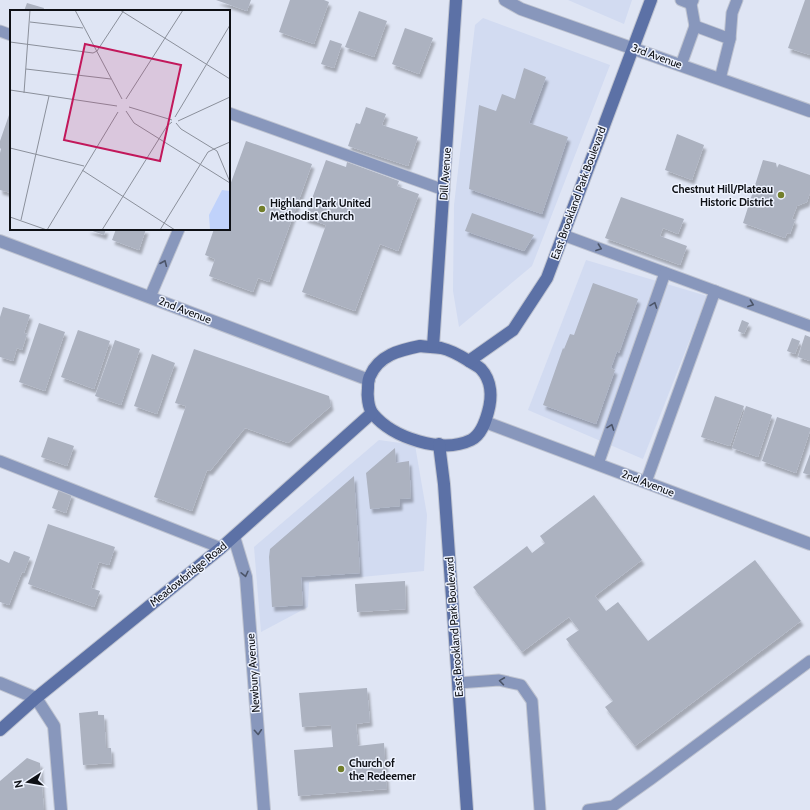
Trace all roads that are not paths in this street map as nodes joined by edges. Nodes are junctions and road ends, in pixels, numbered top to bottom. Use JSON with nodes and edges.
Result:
{"nodes":[{"id":1,"x":456,"y":0,"type":"edge"},
{"id":2,"x":505,"y":0,"type":"edge"},
{"id":3,"x":651,"y":0,"type":"edge"},
{"id":4,"x":737,"y":0,"type":"edge"},
{"id":5,"x":688,"y":1,"type":"edge"},
{"id":6,"x":695,"y":26,"type":"junction"},
{"id":7,"x":0,"y":31,"type":"edge"},
{"id":8,"x":10,"y":35,"type":"edge"},
{"id":9,"x":730,"y":39,"type":"junction"},
{"id":10,"x":632,"y":48,"type":"junction"},
{"id":11,"x":681,"y":65,"type":"junction"},
{"id":12,"x":720,"y":79,"type":"junction"},
{"id":13,"x":810,"y":111,"type":"edge"},
{"id":14,"x":230,"y":113,"type":"edge"},
{"id":15,"x":444,"y":190,"type":"junction"},
{"id":16,"x":178,"y":230,"type":"edge"},
{"id":17,"x":563,"y":235,"type":"junction"},
{"id":18,"x":0,"y":240,"type":"edge"},
{"id":19,"x":665,"y":273,"type":"junction"},
{"id":20,"x":715,"y":291,"type":"junction"},
{"id":21,"x":150,"y":297,"type":"junction"},
{"id":22,"x":810,"y":326,"type":"edge"},
{"id":23,"x":433,"y":348,"type":"junction"},
{"id":24,"x":469,"y":361,"type":"junction"},
{"id":25,"x":369,"y":380,"type":"junction"},
{"id":26,"x":372,"y":413,"type":"junction"},
{"id":27,"x":485,"y":422,"type":"junction"},
{"id":28,"x":439,"y":444,"type":"junction"},
{"id":29,"x":0,"y":461,"type":"edge"},
{"id":30,"x":598,"y":464,"type":"junction"},
{"id":31,"x":646,"y":482,"type":"junction"},
{"id":32,"x":234,"y":537,"type":"junction"},
{"id":33,"x":810,"y":544,"type":"edge"},
{"id":34,"x":221,"y":548,"type":"junction"},
{"id":35,"x":810,"y":661,"type":"edge"},
{"id":36,"x":0,"y":683,"type":"edge"},
{"id":37,"x":458,"y":683,"type":"junction"},
{"id":38,"x":36,"y":698,"type":"junction"},
{"id":39,"x":0,"y":730,"type":"edge"},
{"id":40,"x":60,"y":810,"type":"edge"},
{"id":41,"x":264,"y":810,"type":"edge"},
{"id":42,"x":467,"y":810,"type":"edge"},
{"id":43,"x":540,"y":810,"type":"edge"},
{"id":44,"x":588,"y":810,"type":"edge"}],
"edges":[{"from":1,"to":15,"type":"main road","name":"Dill Avenue"},
{"from":2,"to":10,"type":"street","name":"3rd Avenue"},
{"from":3,"to":10,"type":"main road","name":"East Brookland Park Boulevard"},
{"from":4,"to":9,"type":"lane"},
{"from":5,"to":6,"type":"lane"},
{"from":6,"to":9,"type":"lane"},
{"from":6,"to":11,"type":"lane"},
{"from":7,"to":8,"type":"lane"},
{"from":9,"to":12,"type":"lane"},
{"from":10,"to":11,"type":"street","name":"3rd Avenue"},
{"from":10,"to":17,"type":"main road","name":"East Brookland Park Boulevard"},
{"from":11,"to":12,"type":"street","name":"3rd Avenue"},
{"from":12,"to":13,"type":"street","name":"3rd Avenue"},
{"from":14,"to":15,"type":"lane"},
{"from":15,"to":23,"type":"main road","name":"Dill Avenue"},
{"from":21,"to":16,"type":"lane","one_way":true},
{"from":17,"to":19,"type":"lane","one_way":true},
{"from":17,"to":24,"type":"main road","name":"East Brookland Park Boulevard"},
{"from":18,"to":21,"type":"street","name":"2nd Avenue"},
{"from":19,"to":20,"type":"lane"},
{"from":30,"to":19,"type":"lane","one_way":true},
{"from":20,"to":22,"type":"lane","one_way":true},
{"from":20,"to":31,"type":"lane"},
{"from":21,"to":25,"type":"street","name":"2nd Avenue"},
{"from":23,"to":24,"type":"main road"},
{"from":23,"to":25,"type":"main road"},
{"from":24,"to":27,"type":"main road"},
{"from":25,"to":26,"type":"main road"},
{"from":26,"to":28,"type":"main road"},
{"from":26,"to":32,"type":"main road","name":"Meadowbridge Road"},
{"from":27,"to":28,"type":"main road"},
{"from":27,"to":30,"type":"street","name":"2nd Avenue"},
{"from":28,"to":37,"type":"main road","name":"East Brookland Park Boulevard"},
{"from":29,"to":34,"type":"lane"},
{"from":30,"to":31,"type":"street","name":"2nd Avenue"},
{"from":31,"to":33,"type":"street","name":"2nd Avenue"},
{"from":32,"to":34,"type":"main road","name":"Meadowbridge Road"},
{"from":32,"to":41,"type":"street","name":"Newbury Avenue","one_way":true},
{"from":34,"to":38,"type":"main road","name":"Meadowbridge Road"},
{"from":35,"to":44,"type":"lane"},
{"from":36,"to":38,"type":"street"},
{"from":37,"to":42,"type":"main road","name":"East Brookland Park Boulevard"},
{"from":43,"to":37,"type":"lane","one_way":true},
{"from":38,"to":39,"type":"main road","name":"Meadowbridge Road"},
{"from":38,"to":40,"type":"street"}]}
